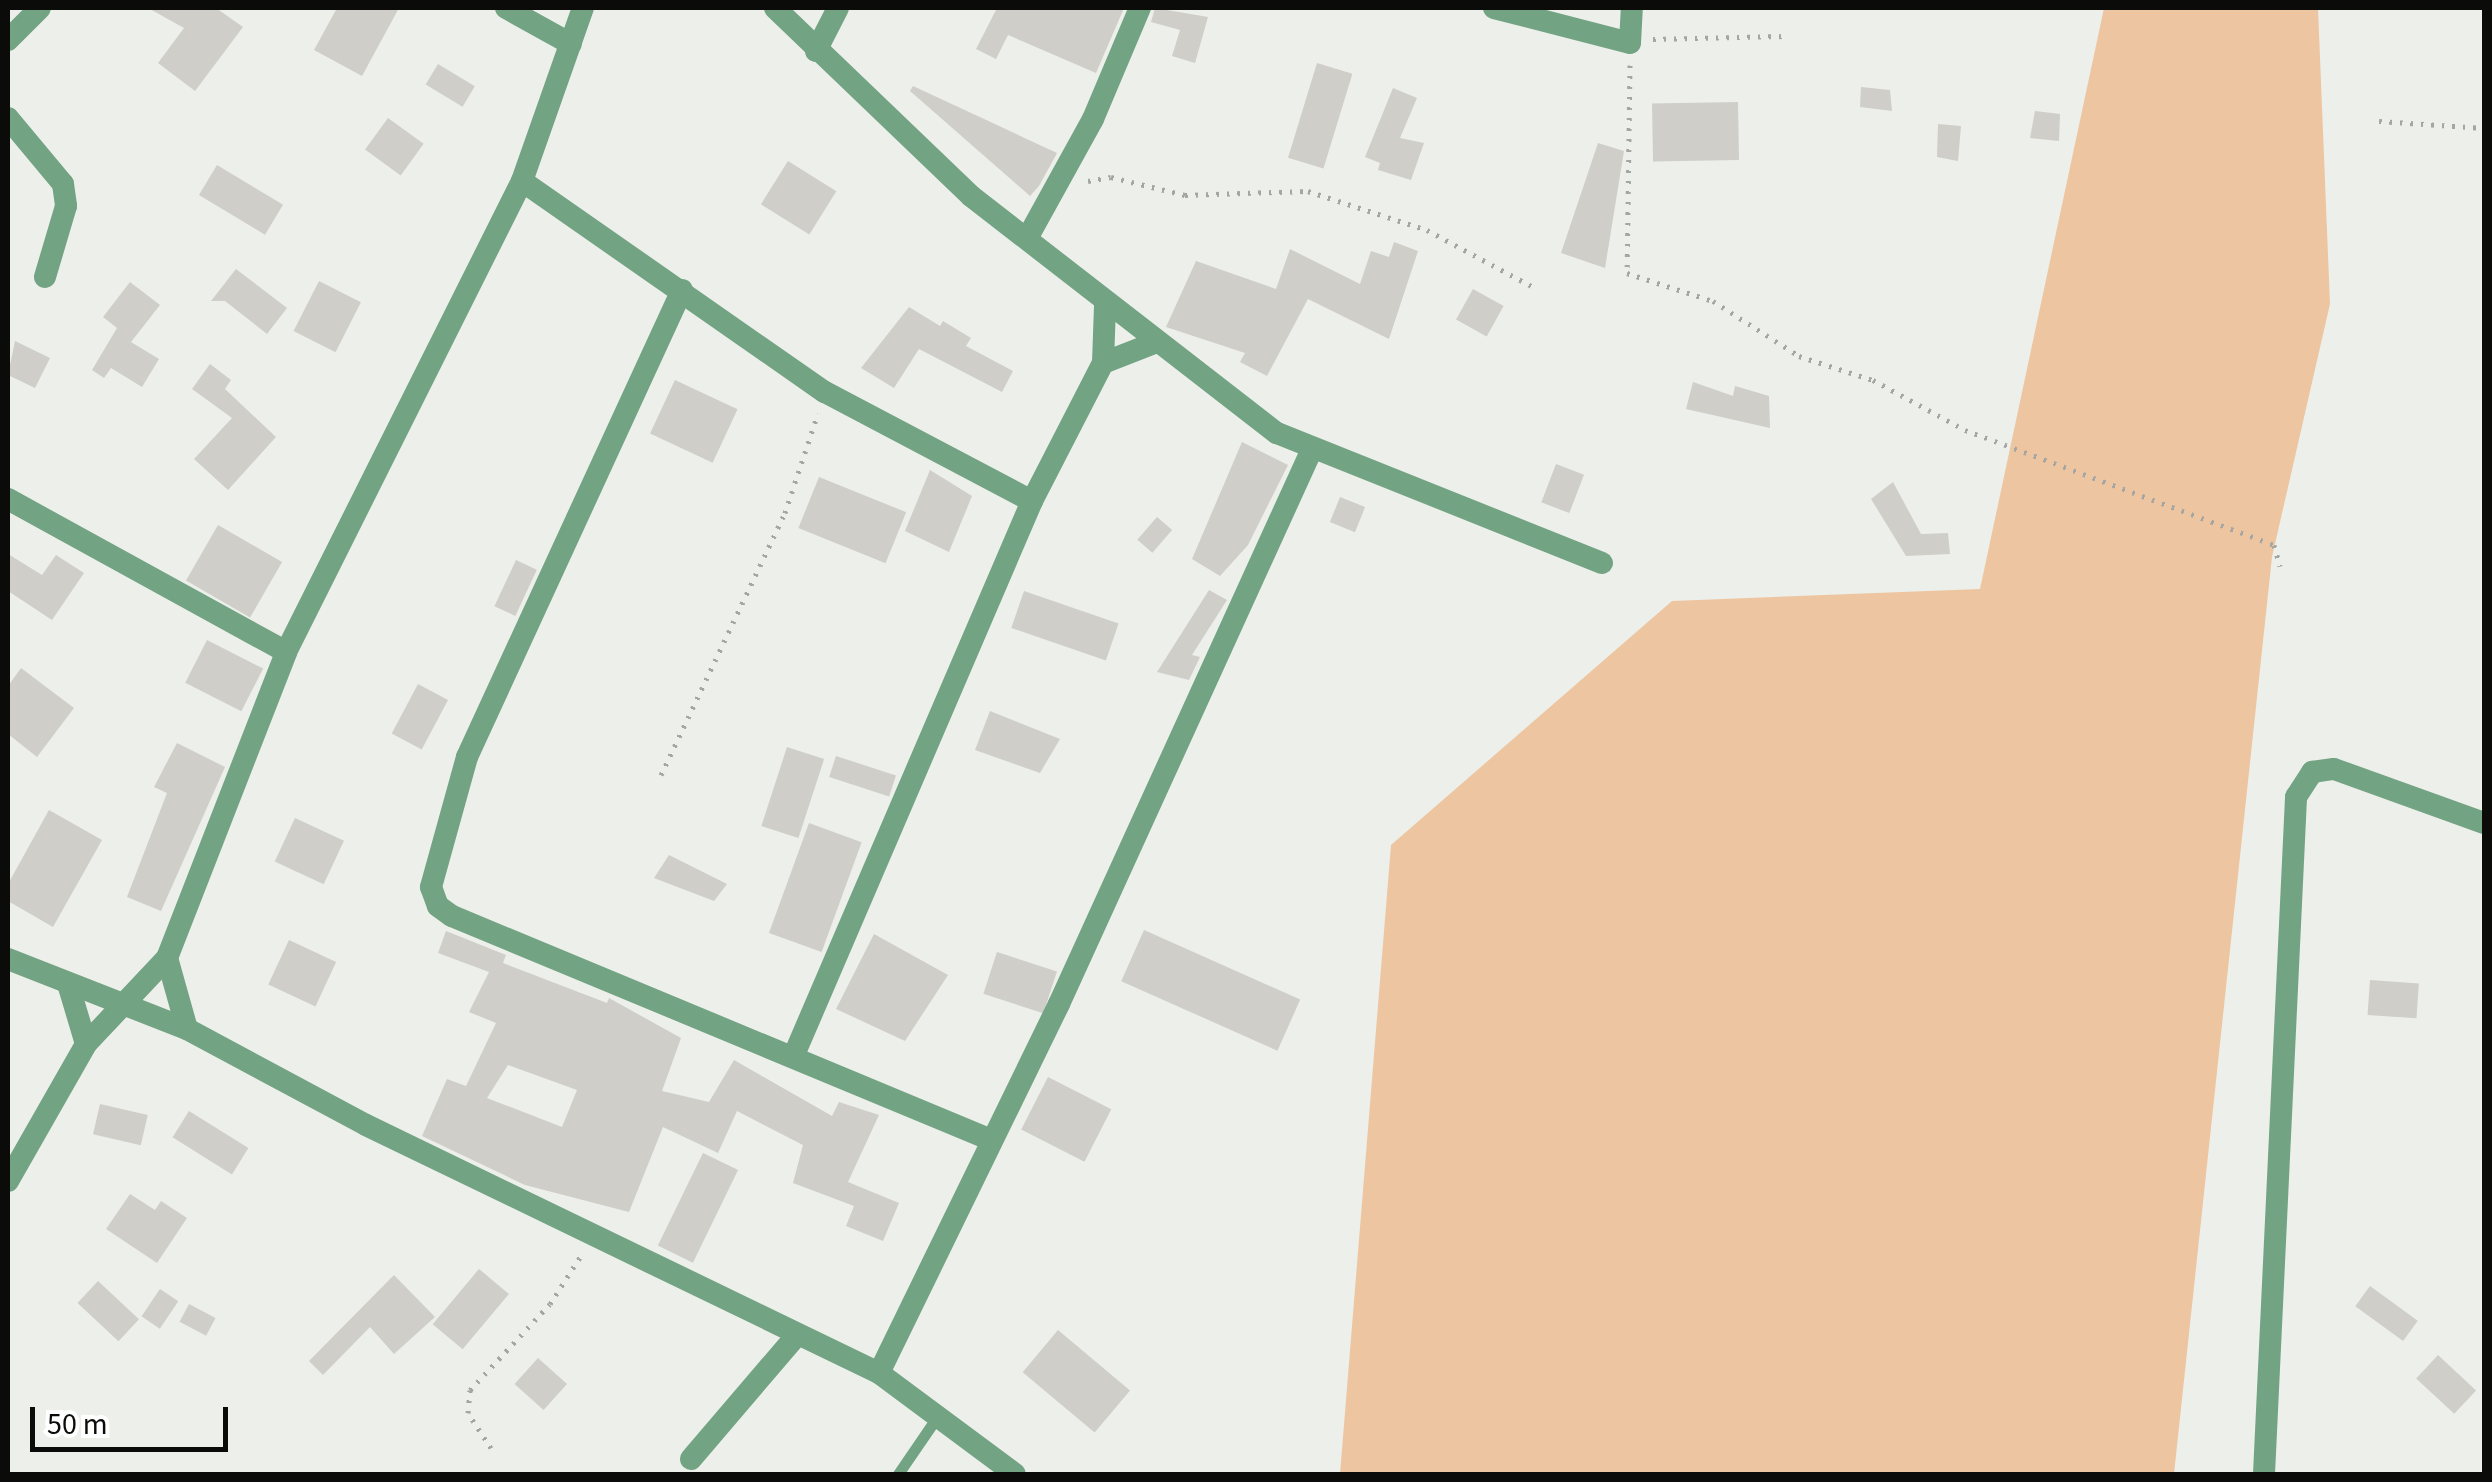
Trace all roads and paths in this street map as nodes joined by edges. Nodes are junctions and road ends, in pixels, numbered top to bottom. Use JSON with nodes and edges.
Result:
{"nodes":[{"id":1,"x":40,"y":8,"type":"edge"},
{"id":2,"x":506,"y":8,"type":"edge"},
{"id":3,"x":583,"y":8,"type":"edge"},
{"id":4,"x":775,"y":8,"type":"edge"},
{"id":5,"x":838,"y":8,"type":"edge"},
{"id":6,"x":1140,"y":8,"type":"edge"},
{"id":7,"x":1494,"y":8,"type":"edge"},
{"id":8,"x":1632,"y":8,"type":"edge"},
{"id":9,"x":1785,"y":36,"type":"dead end"},
{"id":10,"x":8,"y":40,"type":"edge"},
{"id":11,"x":1630,"y":42,"type":"junction"},
{"id":12,"x":571,"y":44,"type":"junction"},
{"id":13,"x":816,"y":51,"type":"junction"},
{"id":14,"x":8,"y":118,"type":"edge"},
{"id":15,"x":2379,"y":121,"type":"dead end"},
{"id":16,"x":2484,"y":128,"type":"edge"},
{"id":17,"x":522,"y":181,"type":"junction"},
{"id":18,"x":1055,"y":186,"type":"junction"},
{"id":19,"x":1028,"y":234,"type":"junction"},
{"id":20,"x":45,"y":278,"type":"dead end"},
{"id":21,"x":1537,"y":289,"type":"dead end"},
{"id":22,"x":682,"y":290,"type":"junction"},
{"id":23,"x":1105,"y":304,"type":"junction"},
{"id":24,"x":1154,"y":343,"type":"junction"},
{"id":25,"x":1103,"y":363,"type":"junction"},
{"id":26,"x":825,"y":392,"type":"junction"},
{"id":27,"x":1312,"y":449,"type":"junction"},
{"id":28,"x":8,"y":499,"type":"edge"},
{"id":29,"x":1032,"y":501,"type":"junction"},
{"id":30,"x":1602,"y":563,"type":"dead end"},
{"id":31,"x":2280,"y":566,"type":"dead end"},
{"id":32,"x":286,"y":652,"type":"junction"},
{"id":33,"x":661,"y":774,"type":"dead end"},
{"id":34,"x":2461,"y":816,"type":"junction"},
{"id":35,"x":2484,"y":824,"type":"edge"},
{"id":36,"x":2484,"y":839,"type":"edge"},
{"id":37,"x":167,"y":958,"type":"junction"},
{"id":38,"x":8,"y":959,"type":"edge"},
{"id":39,"x":69,"y":987,"type":"junction"},
{"id":40,"x":123,"y":1004,"type":"junction"},
{"id":41,"x":187,"y":1029,"type":"junction"},
{"id":42,"x":86,"y":1044,"type":"junction"},
{"id":43,"x":794,"y":1055,"type":"junction"},
{"id":44,"x":989,"y":1139,"type":"junction"},
{"id":45,"x":8,"y":1181,"type":"edge"},
{"id":46,"x":594,"y":1236,"type":"junction"},
{"id":47,"x":796,"y":1336,"type":"junction"},
{"id":48,"x":880,"y":1374,"type":"junction"},
{"id":49,"x":935,"y":1420,"type":"junction"},
{"id":50,"x":491,"y":1448,"type":"dead end"},
{"id":51,"x":691,"y":1459,"type":"dead end"},
{"id":52,"x":898,"y":1474,"type":"edge"},
{"id":53,"x":1014,"y":1474,"type":"edge"},
{"id":54,"x":2264,"y":1474,"type":"edge"}],
"edges":[{"from":1,"to":10,"type":"street"},
{"from":2,"to":12,"type":"street"},
{"from":3,"to":12,"type":"street"},
{"from":4,"to":13,"type":"street"},
{"from":5,"to":13,"type":"street"},
{"from":6,"to":18,"type":"street"},
{"from":7,"to":11,"type":"street"},
{"from":8,"to":11,"type":"street"},
{"from":9,"to":11,"type":"path"},
{"from":11,"to":31,"type":"path"},
{"from":12,"to":17,"type":"street"},
{"from":13,"to":19,"type":"street"},
{"from":14,"to":20,"type":"street"},
{"from":15,"to":16,"type":"path"},
{"from":17,"to":22,"type":"street"},
{"from":17,"to":32,"type":"street"},
{"from":18,"to":19,"type":"street"},
{"from":18,"to":21,"type":"path"},
{"from":19,"to":23,"type":"street"},
{"from":22,"to":26,"type":"street"},
{"from":22,"to":43,"type":"street"},
{"from":23,"to":24,"type":"street"},
{"from":23,"to":25,"type":"street"},
{"from":24,"to":25,"type":"street"},
{"from":24,"to":27,"type":"street"},
{"from":25,"to":29,"type":"street"},
{"from":26,"to":29,"type":"street"},
{"from":26,"to":33,"type":"path"},
{"from":27,"to":30,"type":"street"},
{"from":27,"to":44,"type":"street"},
{"from":28,"to":32,"type":"street"},
{"from":29,"to":43,"type":"street"},
{"from":32,"to":37,"type":"street"},
{"from":34,"to":35,"type":"street"},
{"from":34,"to":36,"type":"street"},
{"from":34,"to":54,"type":"street"},
{"from":37,"to":40,"type":"street"},
{"from":37,"to":41,"type":"street"},
{"from":38,"to":39,"type":"street"},
{"from":39,"to":40,"type":"street"},
{"from":39,"to":42,"type":"street"},
{"from":40,"to":41,"type":"street"},
{"from":40,"to":42,"type":"street"},
{"from":41,"to":46,"type":"street"},
{"from":42,"to":45,"type":"street"},
{"from":43,"to":44,"type":"street"},
{"from":44,"to":48,"type":"street"},
{"from":46,"to":47,"type":"street"},
{"from":46,"to":50,"type":"path"},
{"from":47,"to":48,"type":"street"},
{"from":47,"to":51,"type":"street"},
{"from":48,"to":49,"type":"street"},
{"from":49,"to":52,"type":"lane"},
{"from":49,"to":53,"type":"street"}]}
